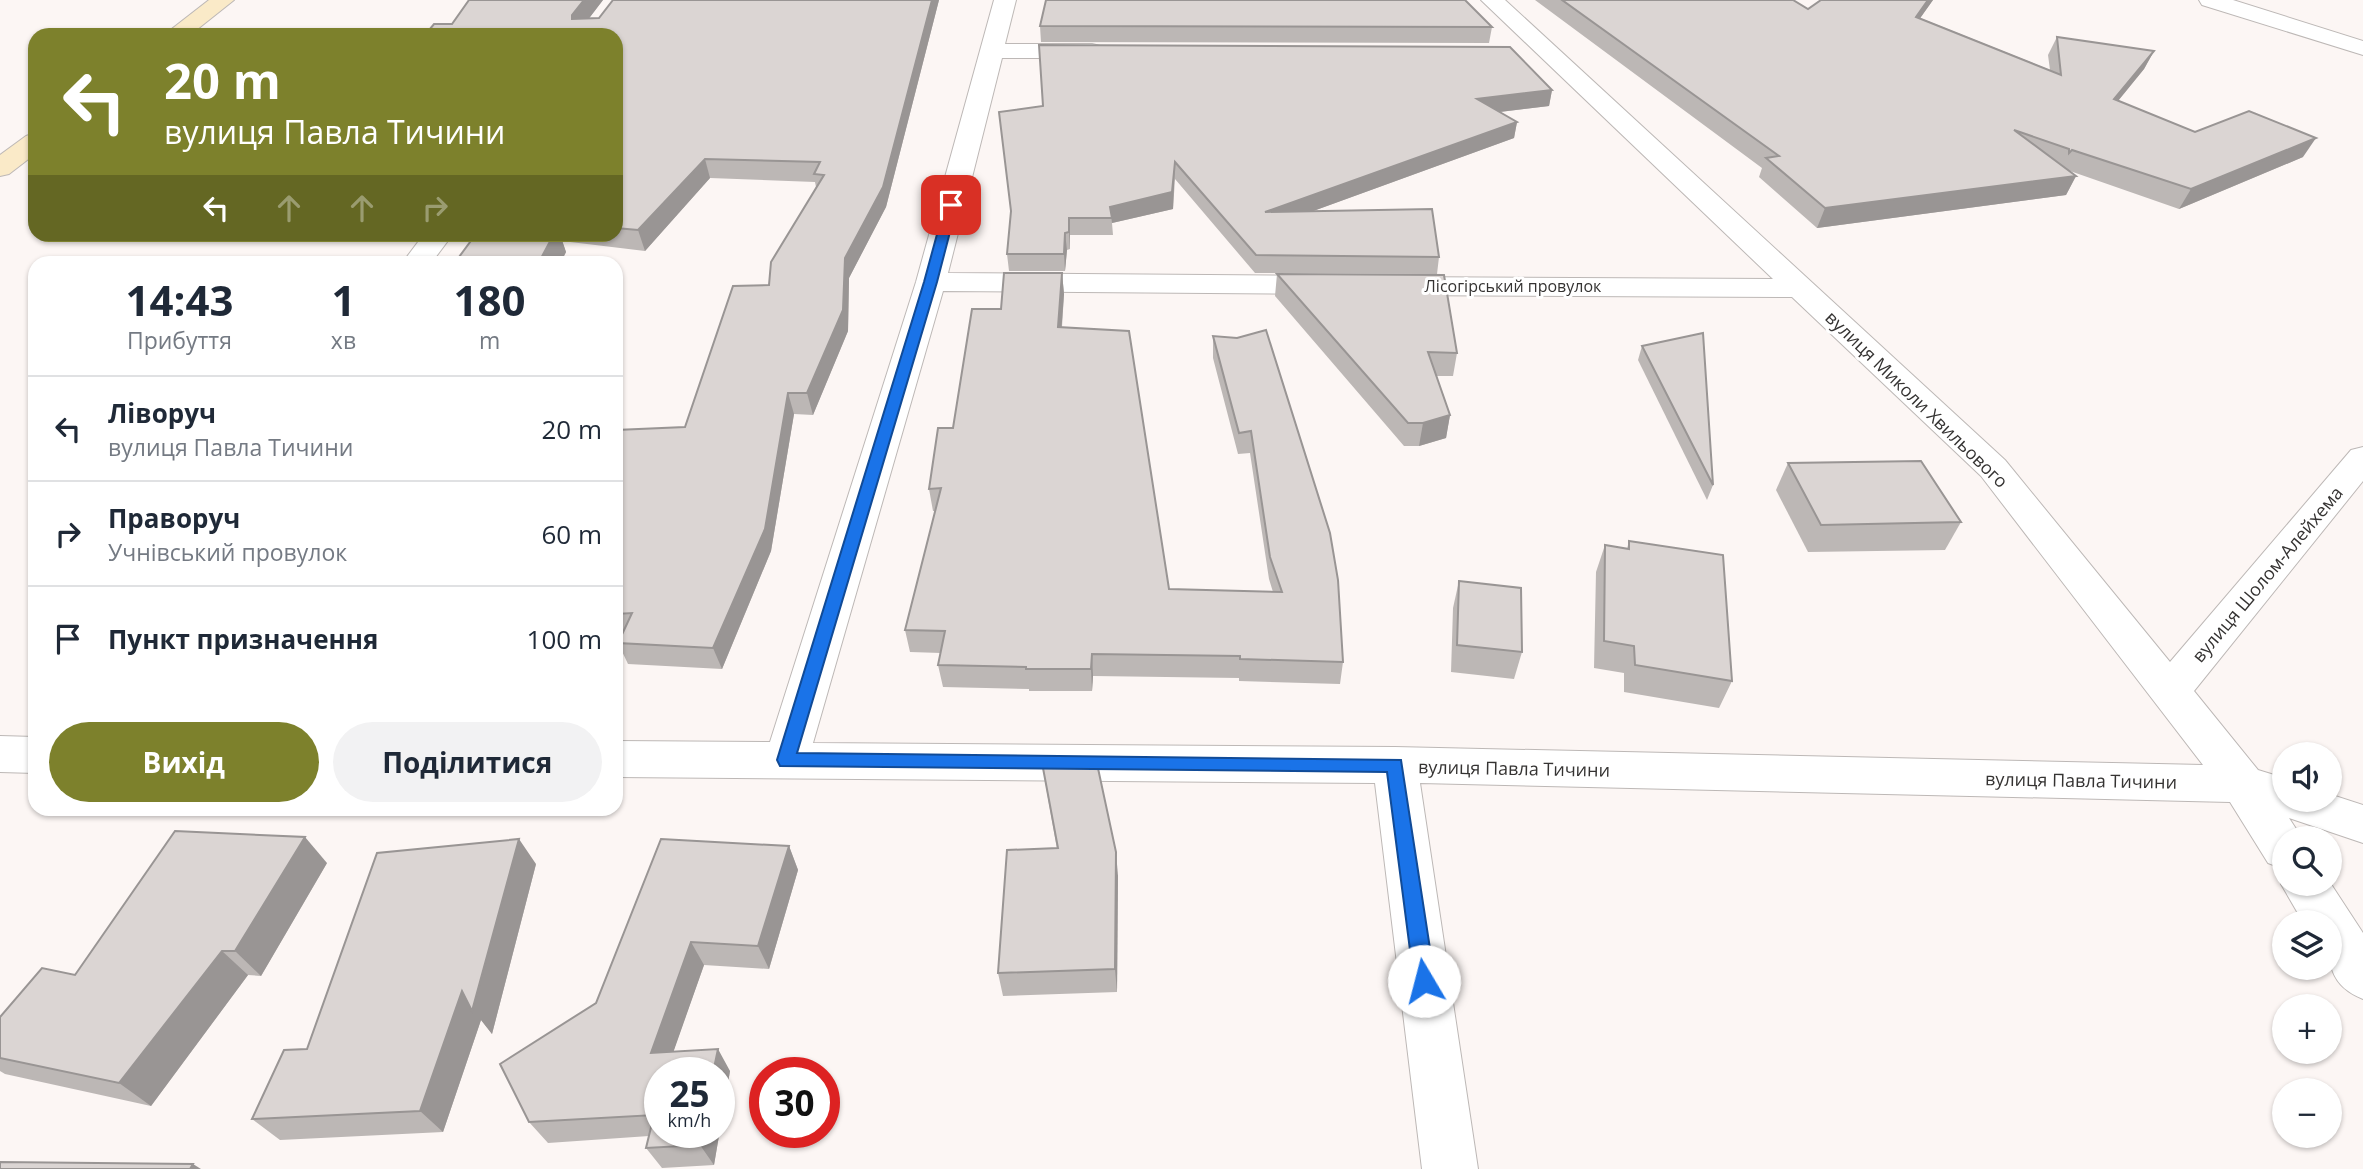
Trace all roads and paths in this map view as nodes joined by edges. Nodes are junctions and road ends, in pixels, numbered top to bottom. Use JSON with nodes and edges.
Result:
{"nodes":[{"id":1,"x":223,"y":0,"type":"edge"},
{"id":2,"x":1005,"y":0,"type":"edge"},
{"id":3,"x":1492,"y":0,"type":"edge"},
{"id":4,"x":2210,"y":0,"type":"edge"},
{"id":5,"x":185,"y":28,"type":"edge"},
{"id":6,"x":2363,"y":48,"type":"edge"},
{"id":7,"x":992,"y":51,"type":"junction"},
{"id":8,"x":1117,"y":51,"type":"edge"},
{"id":9,"x":28,"y":146,"type":"edge"},
{"id":10,"x":0,"y":168,"type":"edge"},
{"id":11,"x":433,"y":242,"type":"edge"},
{"id":12,"x":422,"y":256,"type":"edge"},
{"id":13,"x":931,"y":282,"type":"junction"},
{"id":14,"x":1801,"y":289,"type":"junction"},
{"id":15,"x":2363,"y":458,"type":"edge"},
{"id":16,"x":2171,"y":690,"type":"junction"},
{"id":17,"x":623,"y":759,"type":"edge"},
{"id":18,"x":786,"y":760,"type":"junction"},
{"id":19,"x":1395,"y":765,"type":"junction"},
{"id":20,"x":2263,"y":791,"type":"edge"},
{"id":21,"x":2327,"y":812,"type":"edge"},
{"id":22,"x":2363,"y":824,"type":"edge"},
{"id":23,"x":2276,"y":826,"type":"edge"},
{"id":24,"x":2313,"y":896,"type":"edge"},
{"id":25,"x":2363,"y":976,"type":"edge"},
{"id":26,"x":1450,"y":1169,"type":"edge"}],
"edges":[{"from":1,"to":5,"type":"main road"},
{"from":2,"to":7,"type":"street"},
{"from":3,"to":14,"type":"street","name":"вулиця Миколи Хвильового"},
{"from":4,"to":6,"type":"street"},
{"from":7,"to":8,"type":"street"},
{"from":7,"to":13,"type":"street"},
{"from":9,"to":10,"type":"main road"},
{"from":11,"to":12,"type":"street"},
{"from":13,"to":14,"type":"street","name":"Лісогірський провулок"},
{"from":13,"to":18,"type":"street"},
{"from":14,"to":16,"type":"street","name":"вулиця Миколи Хвильового"},
{"from":15,"to":16,"type":"street","name":"вулиця Шолом-Алейхема"},
{"from":16,"to":20,"type":"street","name":"вулиця Миколи Хвильового"},
{"from":17,"to":18,"type":"street","name":"вулиця Павла Тичини"},
{"from":18,"to":19,"type":"street","name":"вулиця Павла Тичини"},
{"from":19,"to":20,"type":"street","name":"вулиця Павла Тичини"},
{"from":19,"to":26,"type":"street"},
{"from":20,"to":23,"type":"street","name":"вулиця Миколи Хвильового"},
{"from":21,"to":22,"type":"street"},
{"from":24,"to":25,"type":"street"}]}
